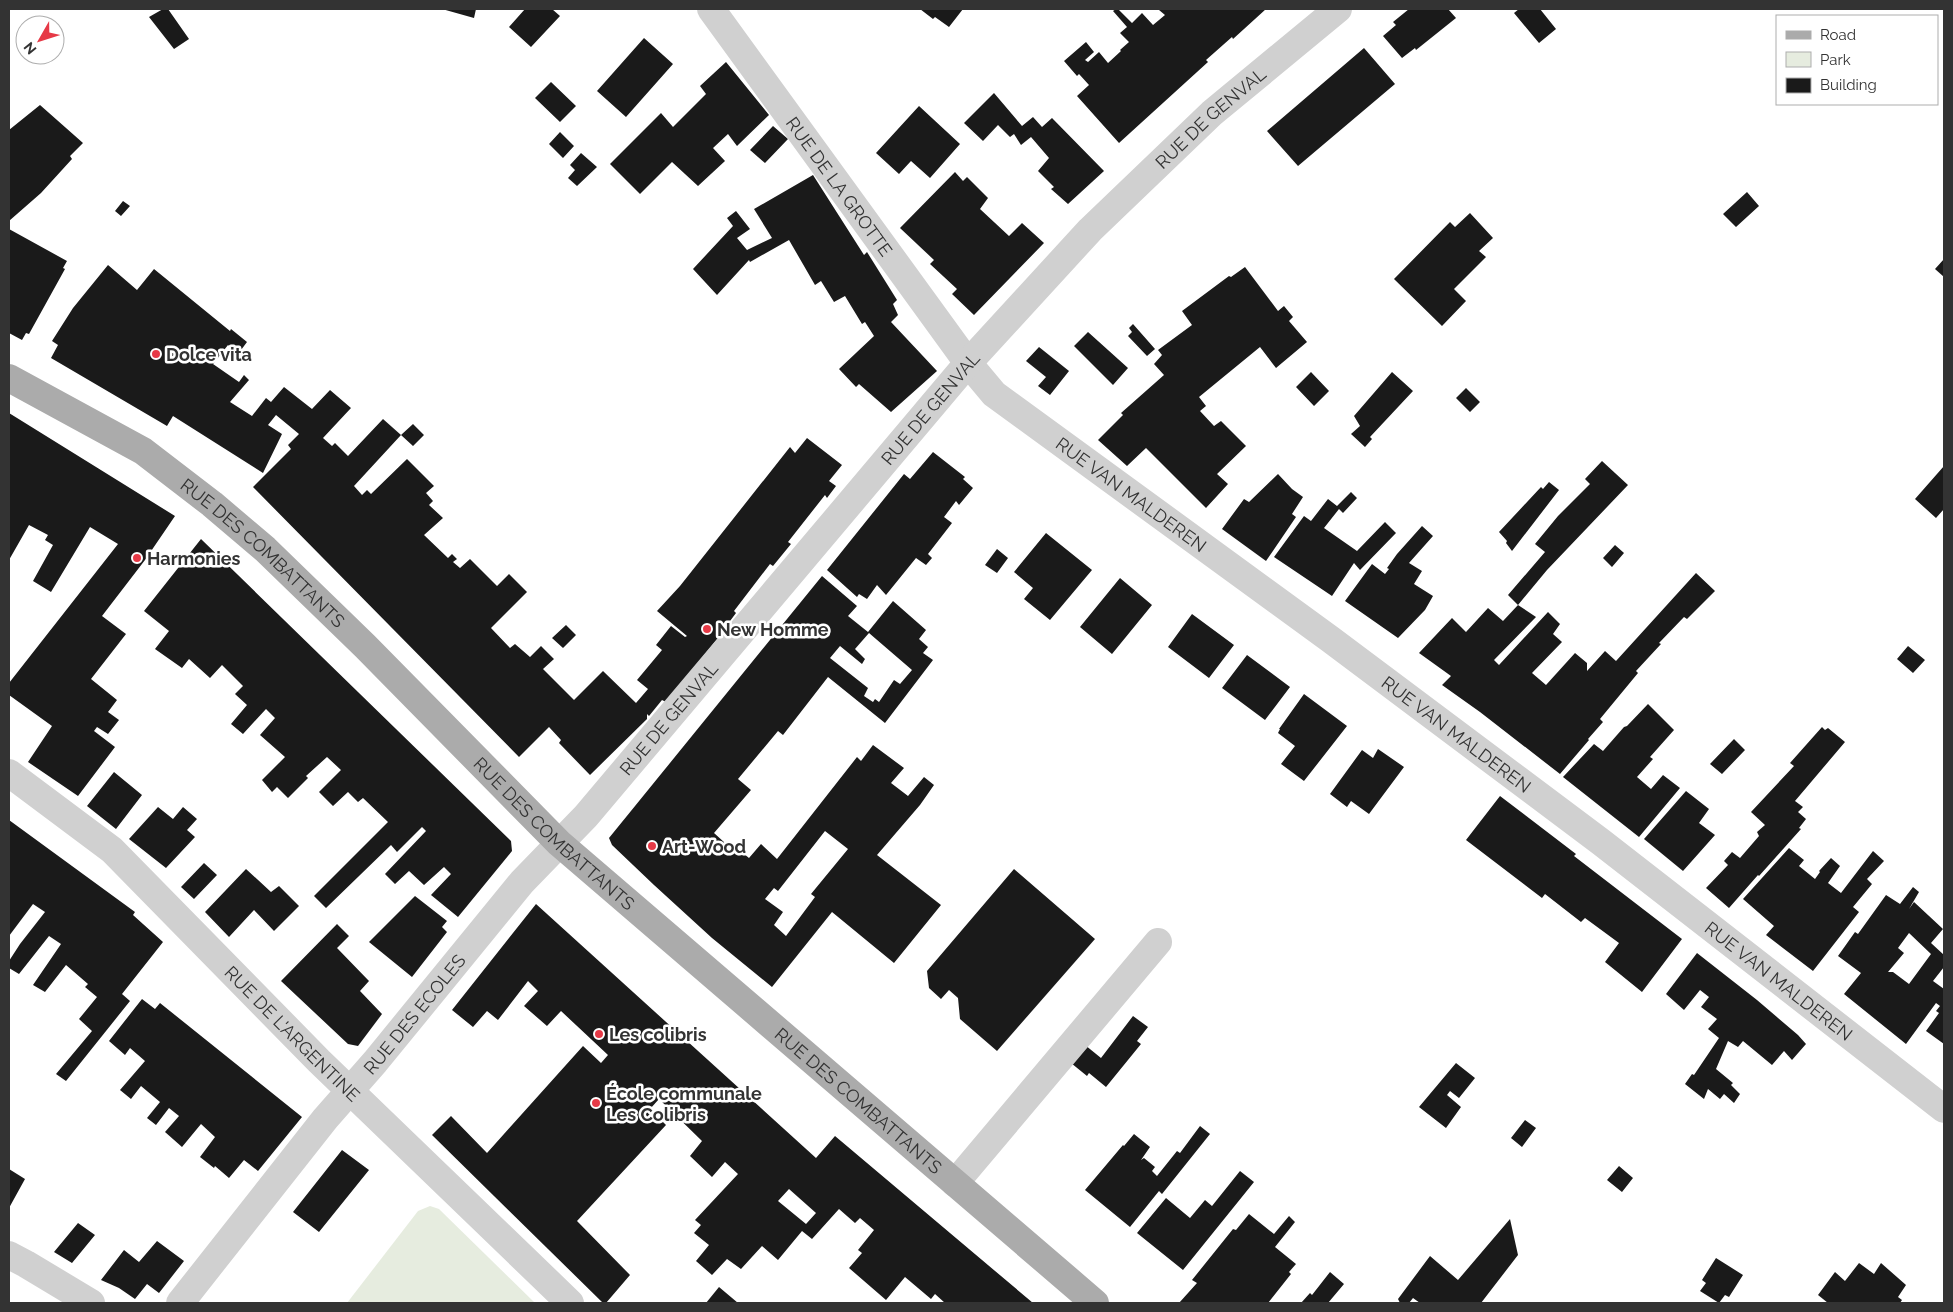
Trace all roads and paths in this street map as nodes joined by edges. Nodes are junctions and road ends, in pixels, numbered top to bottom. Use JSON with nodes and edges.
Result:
{"nodes":[{"id":1,"x":711,"y":9,"type":"edge"},
{"id":2,"x":1338,"y":9,"type":"edge"},
{"id":3,"x":968,"y":363,"type":"junction"},
{"id":4,"x":9,"y":378,"type":"edge"},
{"id":5,"x":9,"y":773,"type":"edge"},
{"id":6,"x":559,"y":843,"type":"junction"},
{"id":7,"x":1158,"y":942,"type":"dead end"},
{"id":8,"x":350,"y":1090,"type":"junction"},
{"id":9,"x":1944,"y":1109,"type":"edge"},
{"id":10,"x":955,"y":1183,"type":"junction"},
{"id":11,"x":9,"y":1255,"type":"edge"},
{"id":12,"x":91,"y":1303,"type":"edge"},
{"id":13,"x":180,"y":1303,"type":"edge"},
{"id":14,"x":570,"y":1303,"type":"edge"},
{"id":15,"x":1095,"y":1303,"type":"edge"}],
"edges":[{"from":1,"to":3,"type":"street","name":"RUE DE LA GROTTE"},
{"from":2,"to":3,"type":"street","name":"RUE DE GENVAL"},
{"from":3,"to":6,"type":"street","name":"RUE DE GENVAL"},
{"from":3,"to":9,"type":"street","name":"RUE VAN MALDEREN"},
{"from":4,"to":6,"type":"main road","name":"RUE DES COMBATTANTS"},
{"from":5,"to":8,"type":"street","name":"RUE DE L'ARGENTINE"},
{"from":6,"to":8,"type":"street","name":"RUE DES ECOLES"},
{"from":6,"to":10,"type":"main road","name":"RUE DES COMBATTANTS"},
{"from":7,"to":10,"type":"street"},
{"from":8,"to":13,"type":"street","name":"RUE DES ECOLES"},
{"from":8,"to":14,"type":"street","name":"RUE DE L'ARGENTINE"},
{"from":10,"to":15,"type":"main road","name":"RUE DES COMBATTANTS"},
{"from":11,"to":12,"type":"street"}]}
